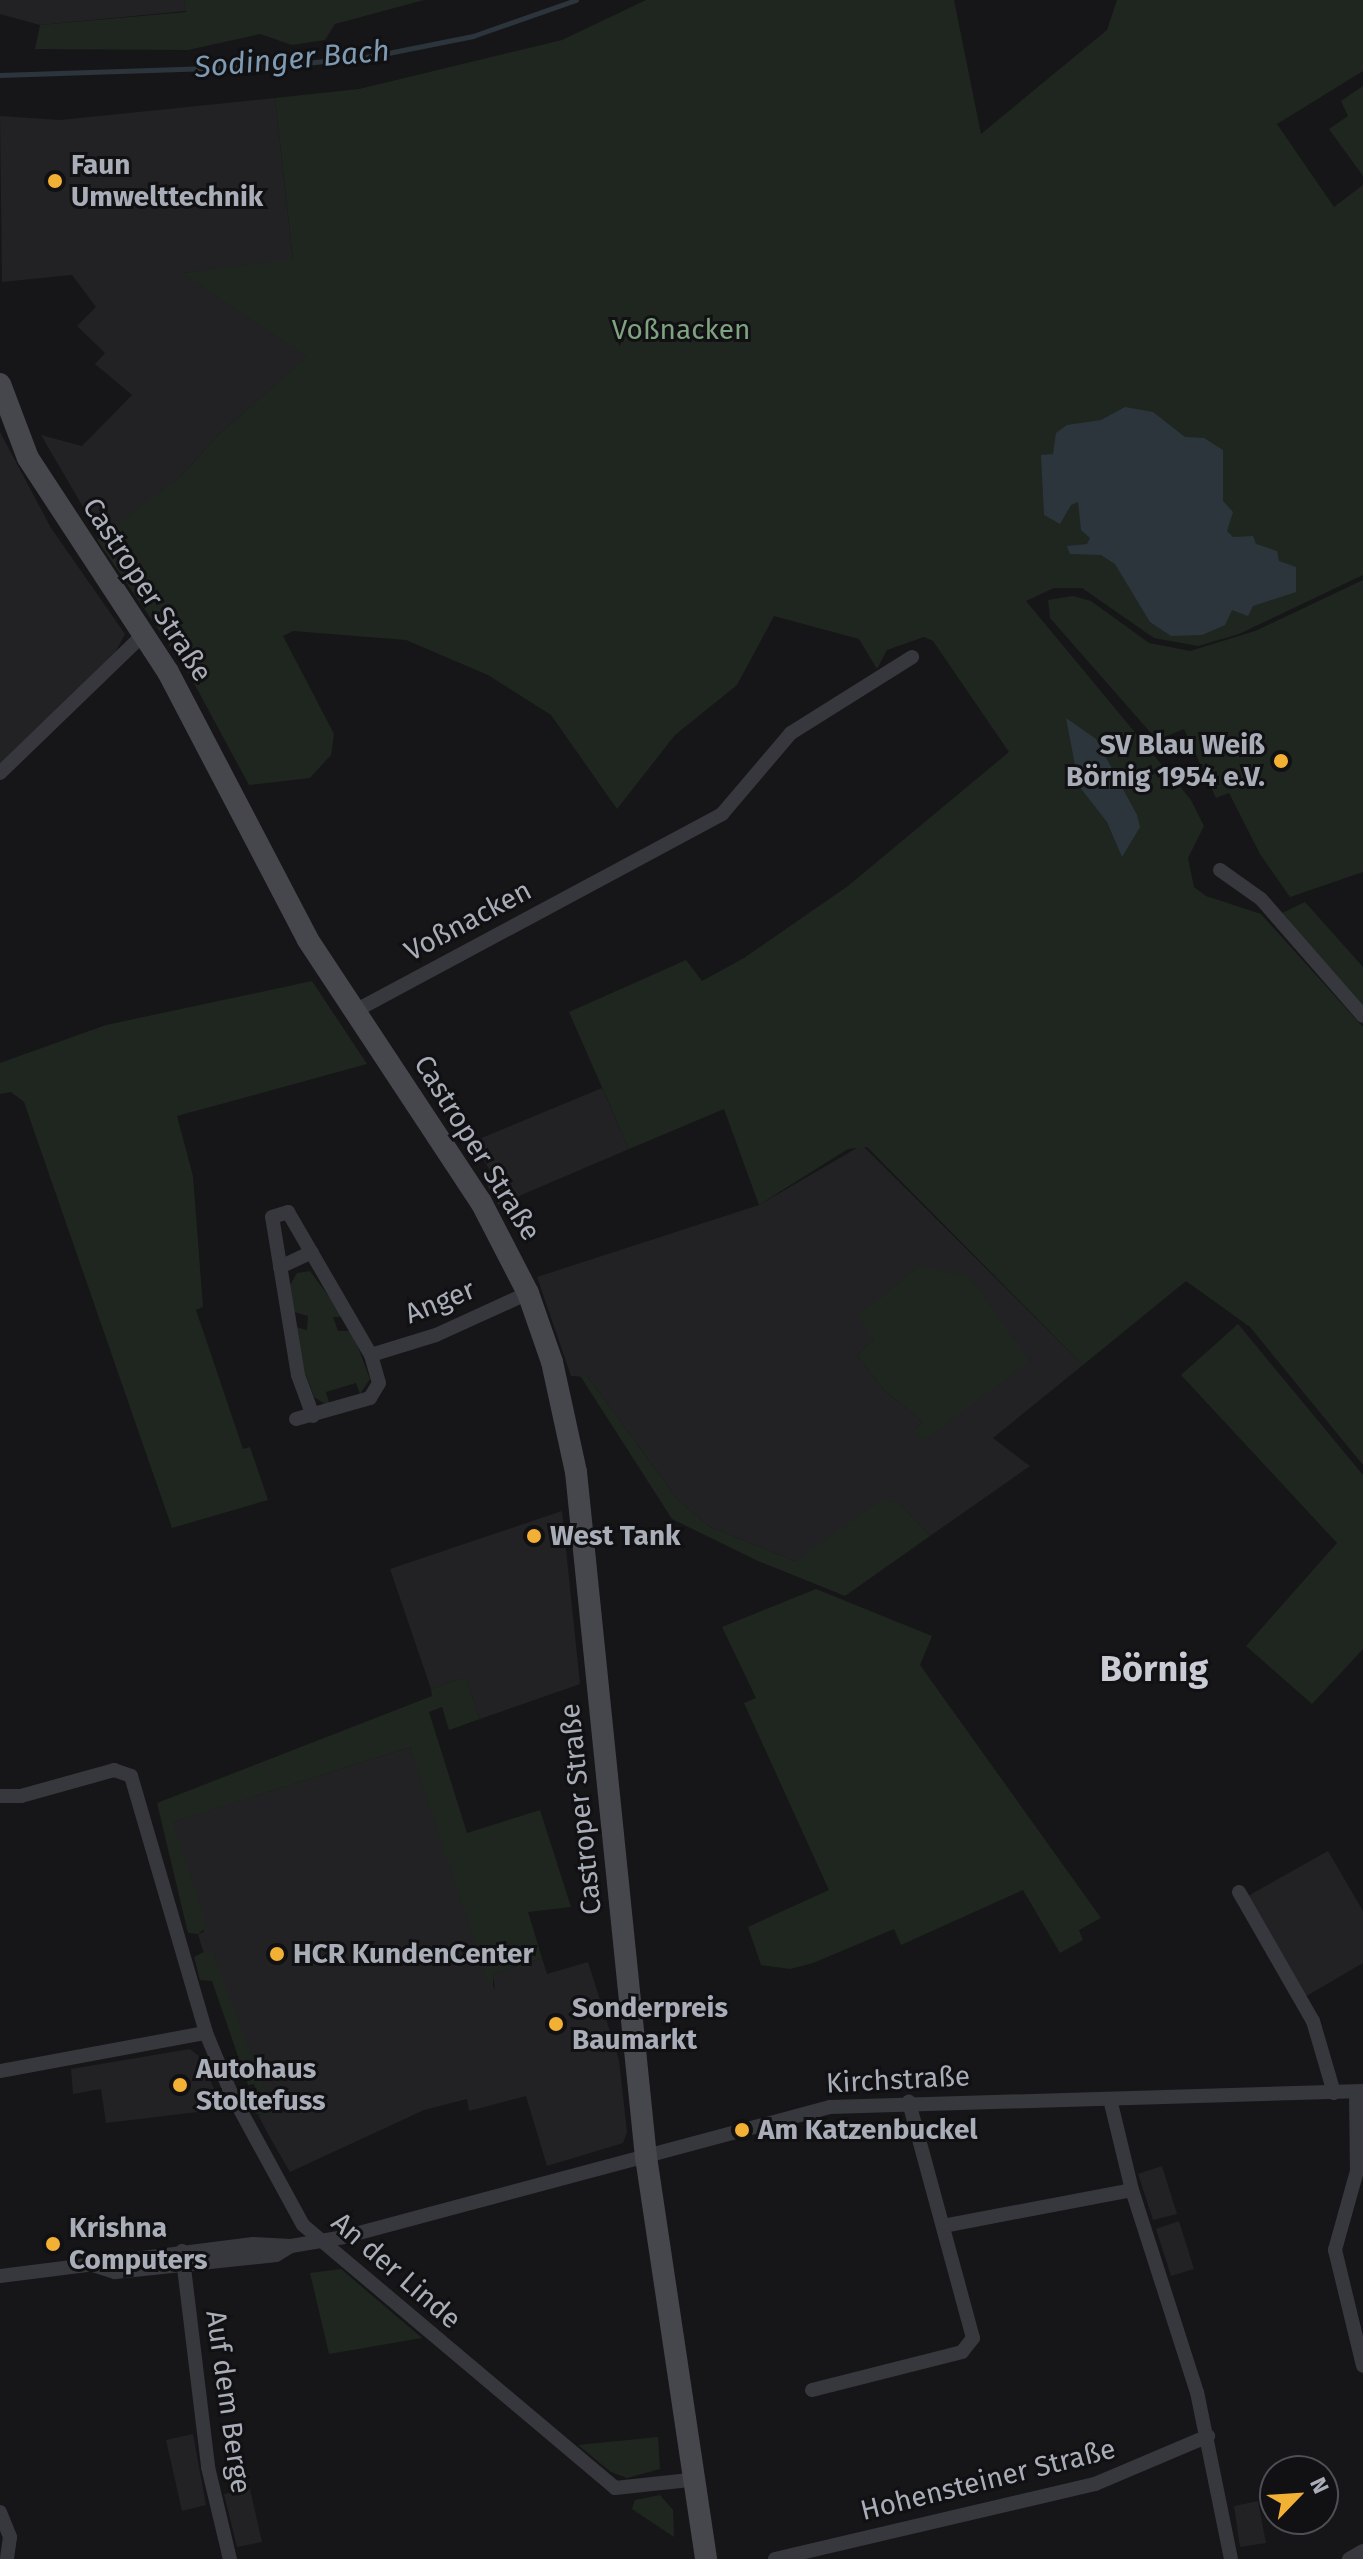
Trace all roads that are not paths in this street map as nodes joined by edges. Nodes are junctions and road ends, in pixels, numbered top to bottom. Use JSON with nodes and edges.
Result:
{"nodes":[{"id":1,"x":0,"y":384,"type":"edge"},
{"id":2,"x":144,"y":634,"type":"junction"},
{"id":3,"x":912,"y":657,"type":"dead end"},
{"id":4,"x":0,"y":773,"type":"edge"},
{"id":5,"x":1220,"y":870,"type":"dead end"},
{"id":6,"x":355,"y":1011,"type":"junction"},
{"id":7,"x":1363,"y":1016,"type":"edge"},
{"id":8,"x":312,"y":1252,"type":"junction"},
{"id":9,"x":280,"y":1267,"type":"junction"},
{"id":10,"x":528,"y":1293,"type":"junction"},
{"id":11,"x":371,"y":1355,"type":"junction"},
{"id":12,"x":313,"y":1416,"type":"junction"},
{"id":13,"x":296,"y":1419,"type":"dead end"},
{"id":14,"x":0,"y":1796,"type":"edge"},
{"id":15,"x":1239,"y":1892,"type":"dead end"},
{"id":16,"x":206,"y":2033,"type":"junction"},
{"id":17,"x":0,"y":2071,"type":"edge"},
{"id":18,"x":1359,"y":2092,"type":"edge"},
{"id":19,"x":1334,"y":2093,"type":"junction"},
{"id":20,"x":1110,"y":2099,"type":"junction"},
{"id":21,"x":909,"y":2102,"type":"junction"},
{"id":22,"x":646,"y":2157,"type":"junction"},
{"id":23,"x":1132,"y":2190,"type":"junction"},
{"id":24,"x":943,"y":2226,"type":"junction"},
{"id":25,"x":319,"y":2241,"type":"junction"},
{"id":26,"x":182,"y":2258,"type":"junction"},
{"id":27,"x":0,"y":2276,"type":"edge"},
{"id":28,"x":1363,"y":2366,"type":"edge"},
{"id":29,"x":812,"y":2390,"type":"dead end"},
{"id":30,"x":1208,"y":2436,"type":"junction"},
{"id":31,"x":690,"y":2480,"type":"junction"},
{"id":32,"x":0,"y":2512,"type":"edge"},
{"id":33,"x":7,"y":2559,"type":"edge"},
{"id":34,"x":230,"y":2559,"type":"edge"},
{"id":35,"x":706,"y":2559,"type":"edge"},
{"id":36,"x":775,"y":2559,"type":"edge"},
{"id":37,"x":1231,"y":2559,"type":"edge"}],
"edges":[{"from":1,"to":2,"type":"main road","name":"Castroper Straße"},
{"from":2,"to":4,"type":"street"},
{"from":2,"to":6,"type":"main road","name":"Castroper Straße"},
{"from":3,"to":6,"type":"street","name":"Voßnacken"},
{"from":5,"to":7,"type":"street"},
{"from":6,"to":10,"type":"main road","name":"Castroper Straße"},
{"from":8,"to":9,"type":"street"},
{"from":8,"to":9,"type":"street"},
{"from":8,"to":11,"type":"street"},
{"from":9,"to":12,"type":"street"},
{"from":10,"to":11,"type":"street","name":"Anger"},
{"from":10,"to":22,"type":"main road","name":"Castroper Straße"},
{"from":11,"to":12,"type":"street"},
{"from":12,"to":13,"type":"street"},
{"from":14,"to":16,"type":"street","name":"An der Linde"},
{"from":15,"to":19,"type":"street"},
{"from":16,"to":17,"type":"street"},
{"from":16,"to":25,"type":"street","name":"An der Linde"},
{"from":18,"to":19,"type":"street","name":"Kirchstraße"},
{"from":18,"to":28,"type":"street"},
{"from":19,"to":20,"type":"street","name":"Kirchstraße"},
{"from":20,"to":21,"type":"street","name":"Kirchstraße"},
{"from":20,"to":23,"type":"street"},
{"from":21,"to":22,"type":"street","name":"Kirchstraße"},
{"from":21,"to":24,"type":"street"},
{"from":22,"to":25,"type":"street","name":"Kirchstraße"},
{"from":22,"to":31,"type":"main road","name":"Castroper Straße"},
{"from":23,"to":24,"type":"street"},
{"from":23,"to":30,"type":"street"},
{"from":24,"to":29,"type":"street"},
{"from":25,"to":26,"type":"street","name":"Kirchstraße"},
{"from":25,"to":31,"type":"street","name":"An der Linde"},
{"from":26,"to":27,"type":"street","name":"Kirchstraße"},
{"from":26,"to":34,"type":"street","name":"Auf dem Berge"},
{"from":30,"to":36,"type":"street","name":"Hohensteiner Straße"},
{"from":30,"to":37,"type":"street"},
{"from":31,"to":35,"type":"main road","name":"Castroper Straße"},
{"from":32,"to":33,"type":"street"}]}
